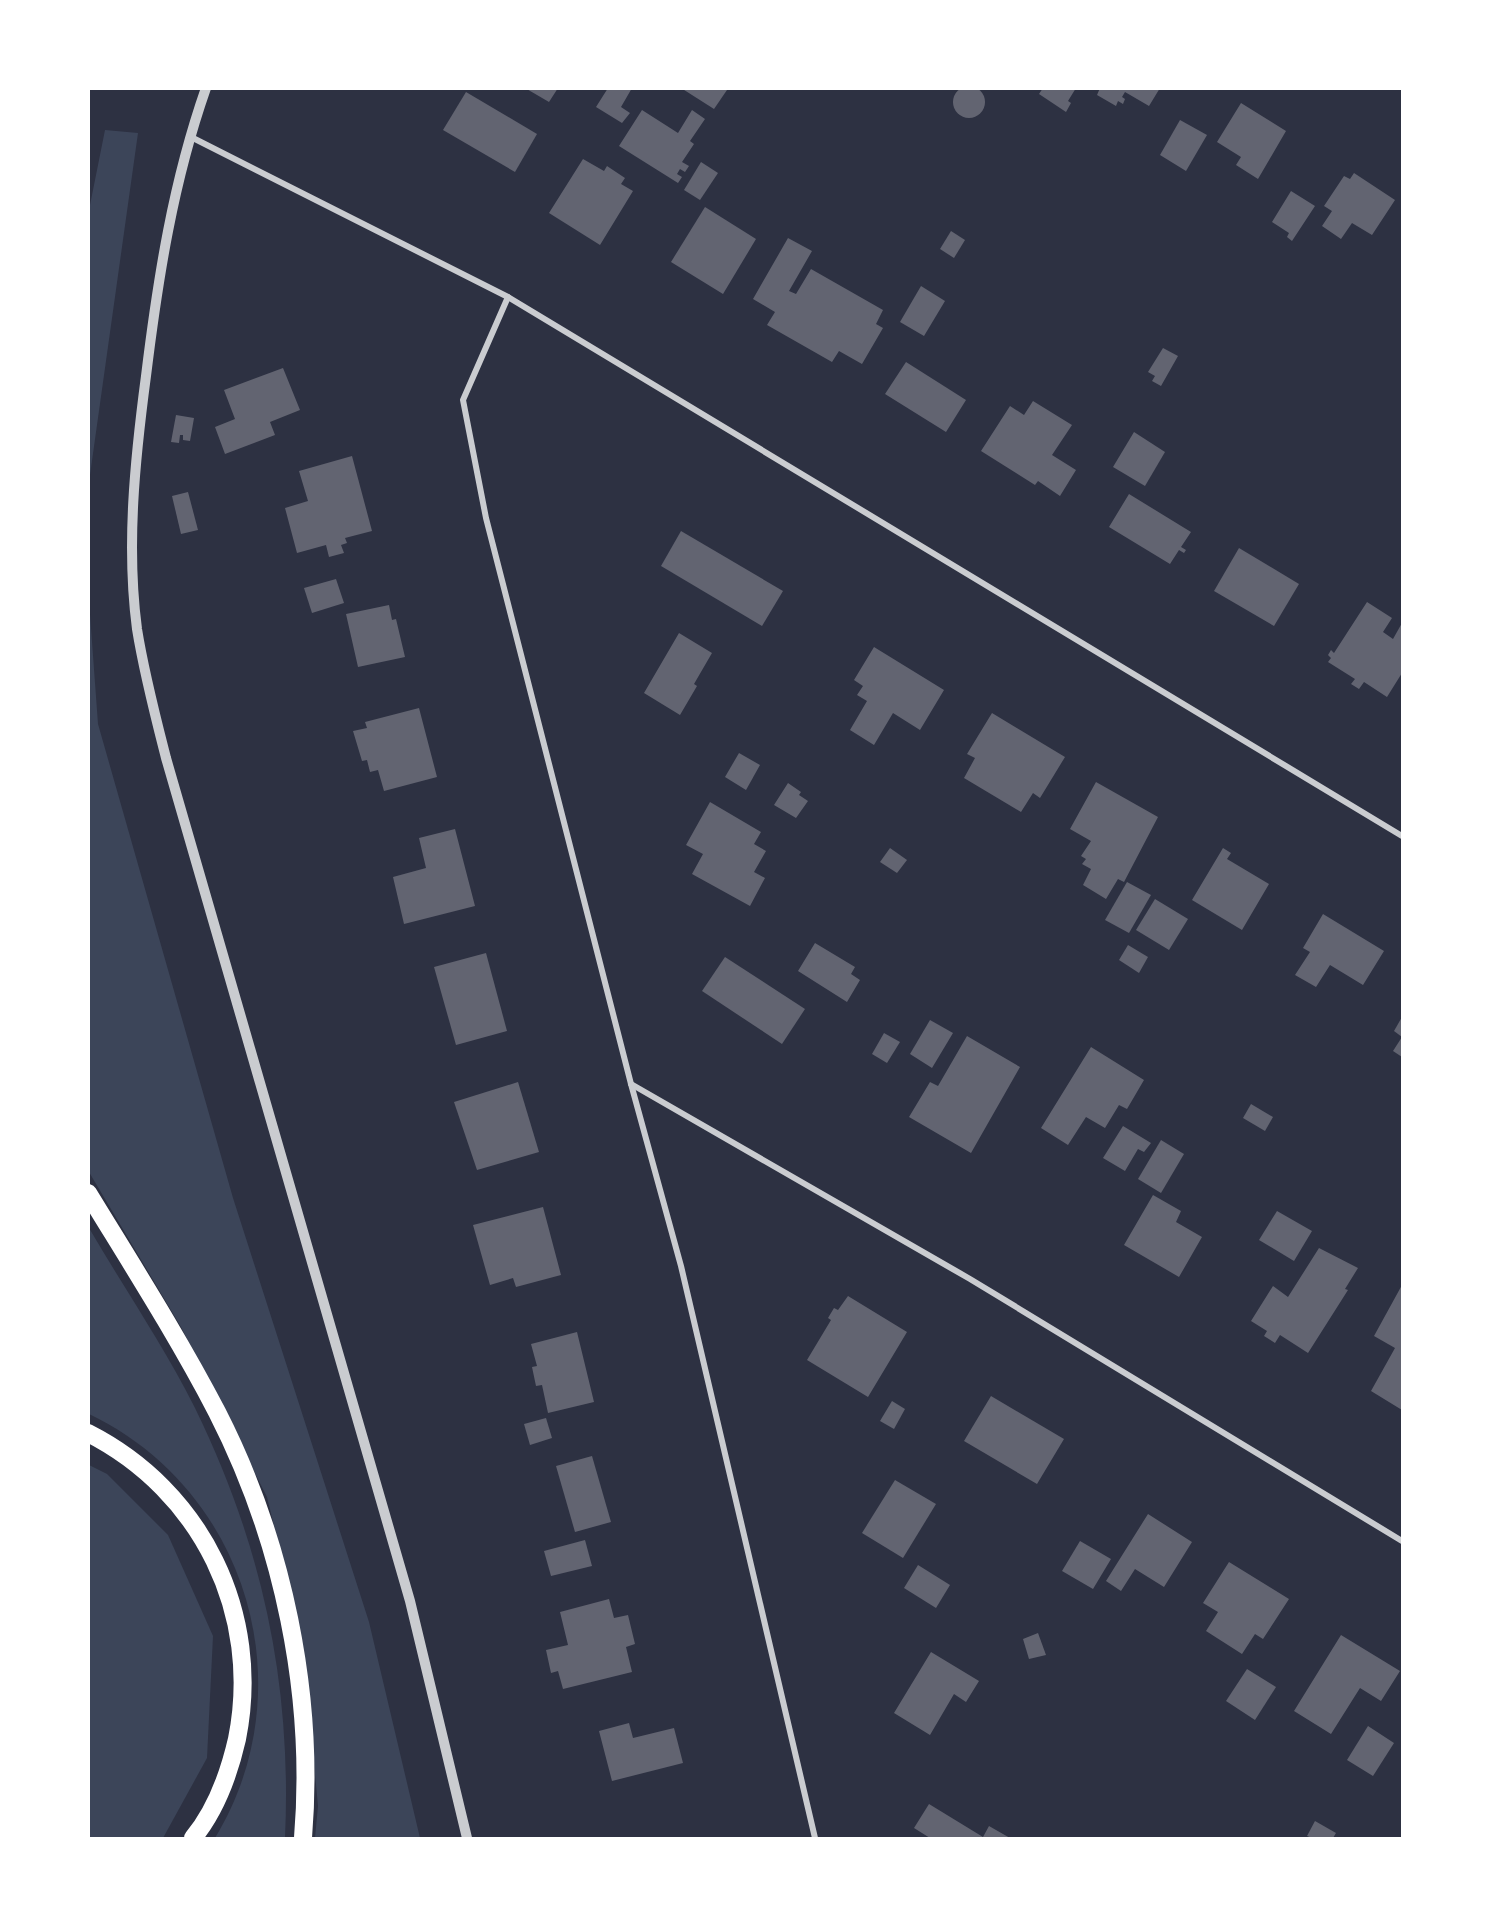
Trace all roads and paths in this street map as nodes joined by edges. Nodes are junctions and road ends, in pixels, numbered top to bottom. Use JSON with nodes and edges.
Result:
{"nodes":[{"id":1,"x":206,"y":88,"type":"edge"},
{"id":2,"x":191,"y":137,"type":"junction"},
{"id":3,"x":508,"y":297,"type":"junction"},
{"id":4,"x":1402,"y":836,"type":"edge"},
{"id":5,"x":631,"y":1084,"type":"junction"},
{"id":6,"x":88,"y":1193,"type":"edge"},
{"id":7,"x":88,"y":1433,"type":"edge"},
{"id":8,"x":1402,"y":1541,"type":"edge"},
{"id":9,"x":193,"y":1839,"type":"edge"},
{"id":10,"x":303,"y":1839,"type":"edge"},
{"id":11,"x":466,"y":1839,"type":"edge"},
{"id":12,"x":815,"y":1839,"type":"edge"}],
"edges":[{"from":1,"to":2,"type":"street"},
{"from":2,"to":3,"type":"street"},
{"from":2,"to":11,"type":"street"},
{"from":3,"to":4,"type":"street"},
{"from":3,"to":5,"type":"street"},
{"from":5,"to":8,"type":"street"},
{"from":5,"to":12,"type":"street"},
{"from":6,"to":10,"type":"highway"},
{"from":7,"to":9,"type":"highway"}]}
